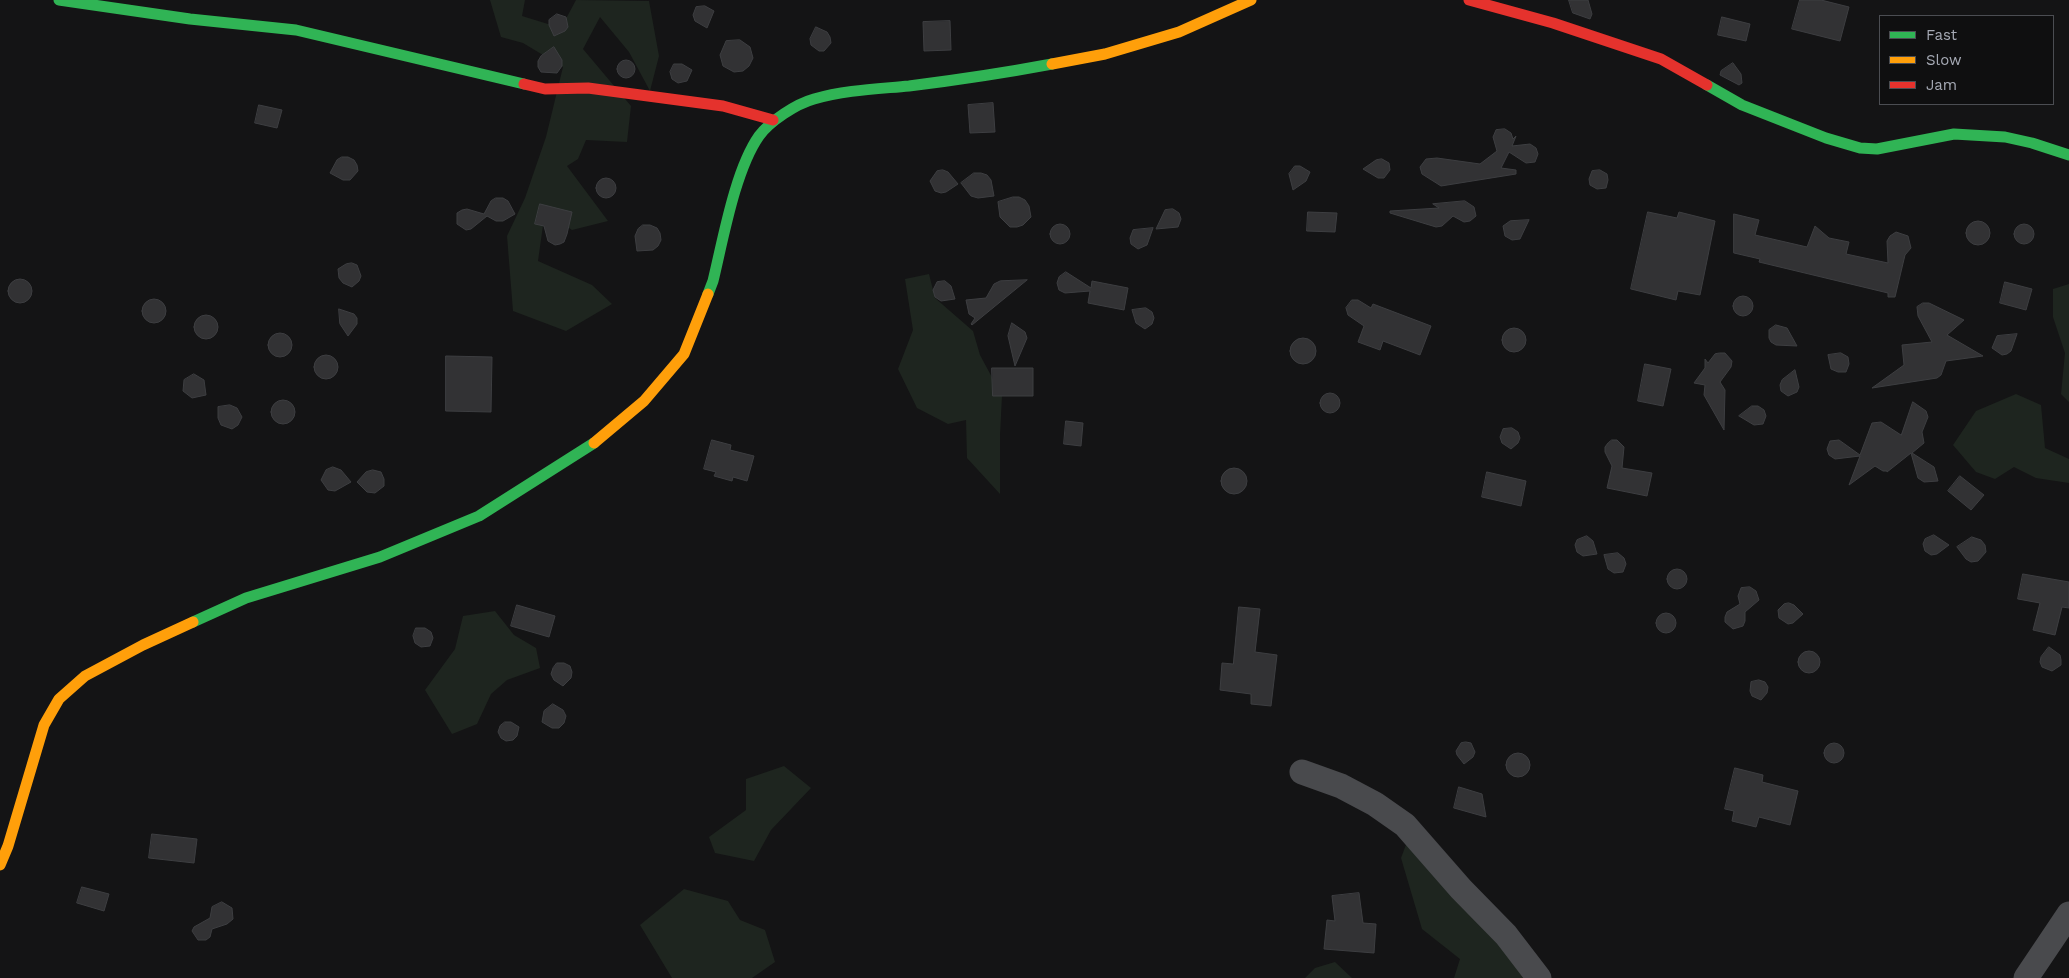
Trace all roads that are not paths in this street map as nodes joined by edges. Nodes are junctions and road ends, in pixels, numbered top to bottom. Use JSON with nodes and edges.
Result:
{"nodes":[{"id":1,"x":59,"y":0,"type":"edge"},
{"id":2,"x":1251,"y":0,"type":"edge"},
{"id":3,"x":1469,"y":0,"type":"edge"},
{"id":4,"x":773,"y":120,"type":"junction"},
{"id":5,"x":2069,"y":155,"type":"edge"},
{"id":6,"x":1302,"y":772,"type":"dead end"},
{"id":7,"x":0,"y":865,"type":"edge"},
{"id":8,"x":2069,"y":914,"type":"edge"},
{"id":9,"x":1538,"y":978,"type":"edge"},
{"id":10,"x":2026,"y":978,"type":"edge"}],
"edges":[{"from":1,"to":4,"type":"street"},
{"from":2,"to":4,"type":"street"},
{"from":3,"to":5,"type":"street"},
{"from":4,"to":7,"type":"street"},
{"from":6,"to":9,"type":"street"},
{"from":8,"to":10,"type":"street"}]}
